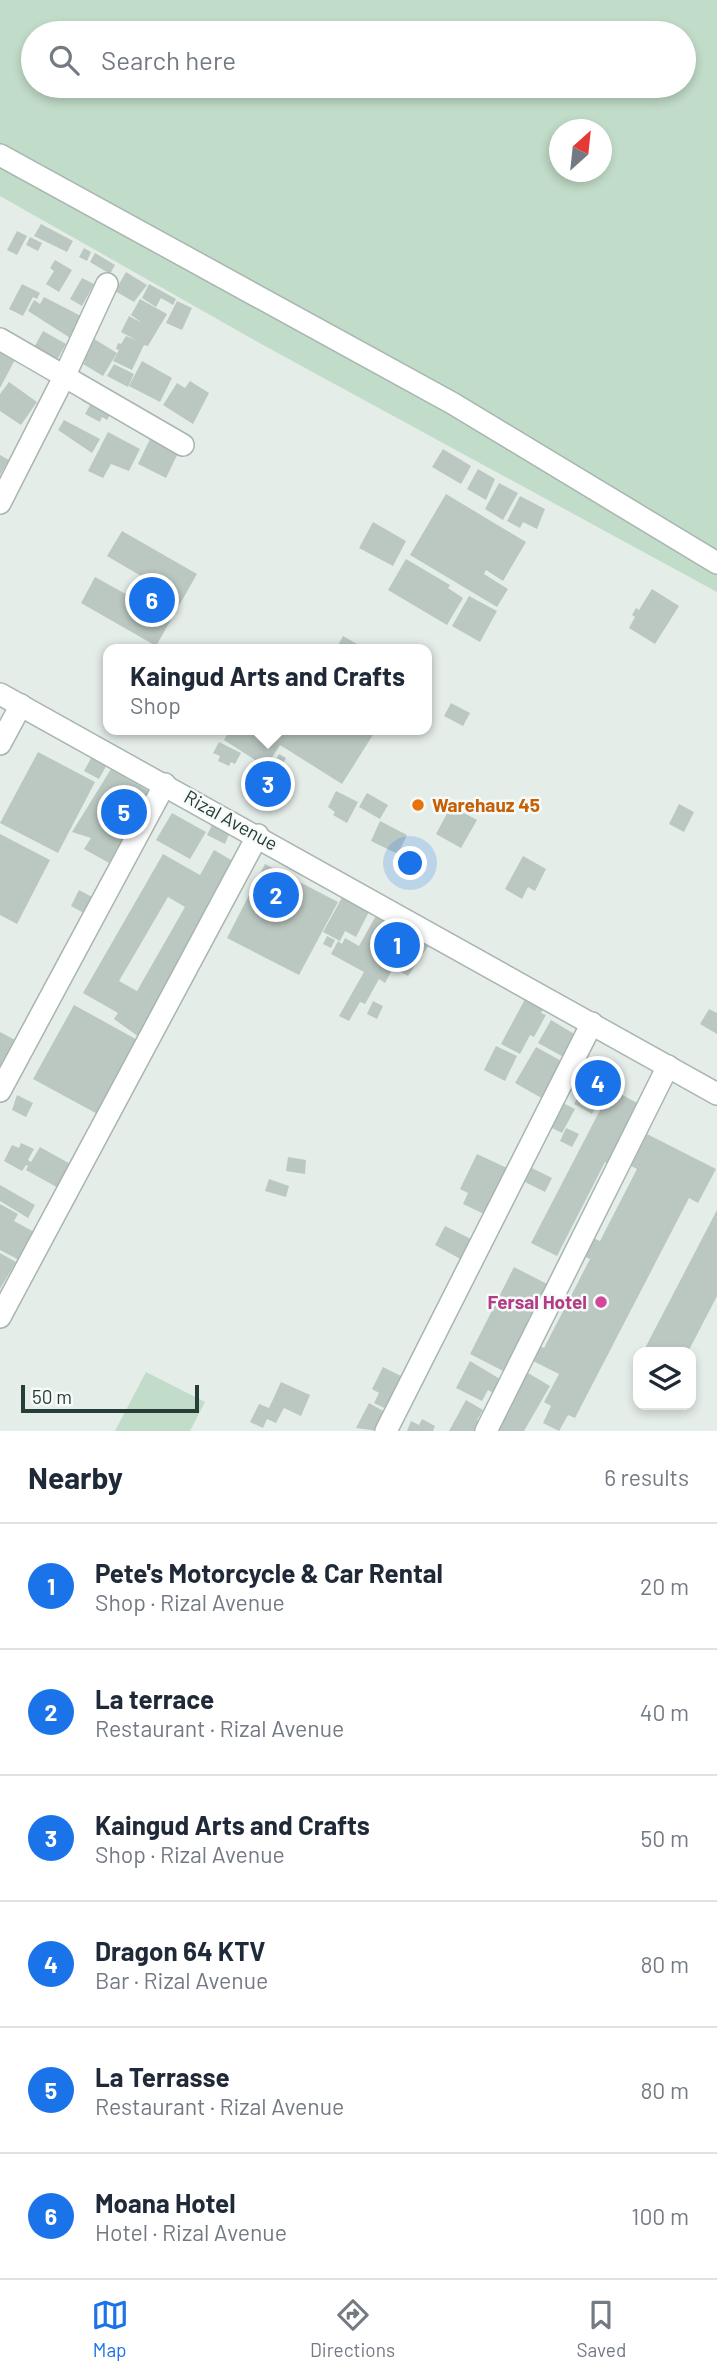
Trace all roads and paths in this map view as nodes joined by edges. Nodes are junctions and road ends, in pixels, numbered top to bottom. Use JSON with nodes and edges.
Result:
{"nodes":[{"id":1,"x":0,"y":155,"type":"edge"},
{"id":2,"x":107,"y":284,"type":"dead end"},
{"id":3,"x":0,"y":339,"type":"edge"},
{"id":4,"x":65,"y":377,"type":"junction"},
{"id":5,"x":183,"y":444,"type":"dead end"},
{"id":6,"x":0,"y":503,"type":"edge"},
{"id":7,"x":717,"y":563,"type":"edge"},
{"id":8,"x":0,"y":694,"type":"edge"},
{"id":9,"x":21,"y":705,"type":"junction"},
{"id":10,"x":0,"y":744,"type":"edge"},
{"id":11,"x":165,"y":784,"type":"junction"},
{"id":12,"x":258,"y":835,"type":"junction"},
{"id":13,"x":592,"y":1023,"type":"junction"},
{"id":14,"x":668,"y":1066,"type":"junction"},
{"id":15,"x":0,"y":1091,"type":"edge"},
{"id":16,"x":717,"y":1094,"type":"edge"},
{"id":17,"x":0,"y":1317,"type":"edge"},
{"id":18,"x":386,"y":1431,"type":"edge"},
{"id":19,"x":486,"y":1431,"type":"edge"}],
"edges":[{"from":1,"to":7,"type":"street"},
{"from":2,"to":4,"type":"street"},
{"from":3,"to":4,"type":"street"},
{"from":4,"to":5,"type":"street"},
{"from":4,"to":6,"type":"street"},
{"from":8,"to":9,"type":"street","name":"Rizal Avenue"},
{"from":9,"to":10,"type":"street"},
{"from":9,"to":11,"type":"street","name":"Rizal Avenue"},
{"from":11,"to":12,"type":"street","name":"Rizal Avenue"},
{"from":11,"to":15,"type":"street"},
{"from":12,"to":13,"type":"street","name":"Rizal Avenue"},
{"from":12,"to":17,"type":"street"},
{"from":13,"to":14,"type":"street","name":"Rizal Avenue"},
{"from":13,"to":18,"type":"street"},
{"from":14,"to":16,"type":"street","name":"Rizal Avenue"},
{"from":14,"to":19,"type":"street"}]}
